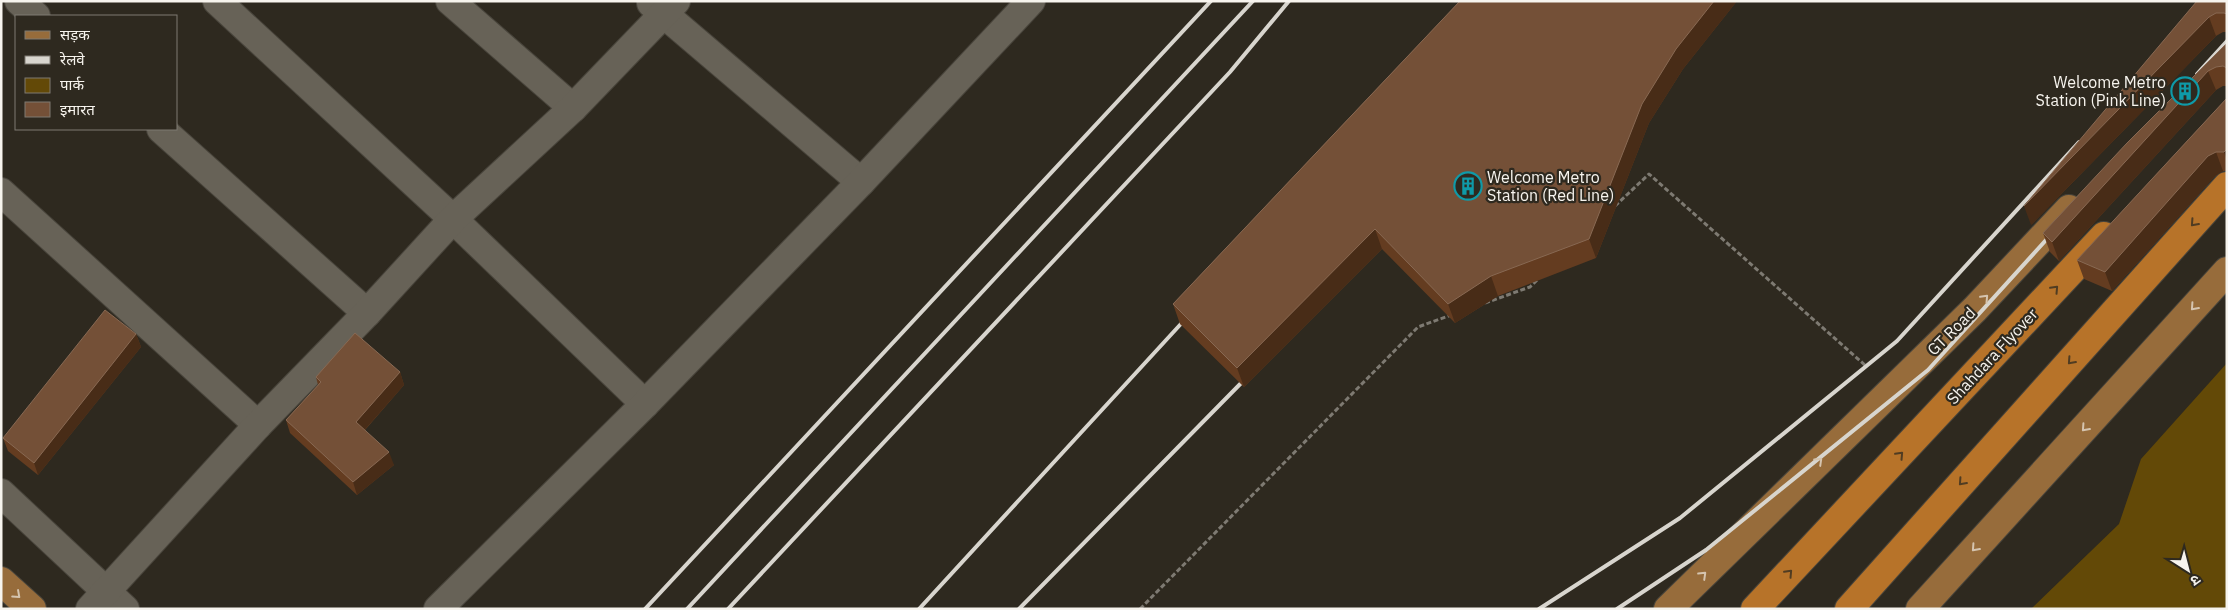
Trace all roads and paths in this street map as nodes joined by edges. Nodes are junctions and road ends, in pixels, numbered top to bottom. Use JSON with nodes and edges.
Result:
{"nodes":[{"id":1,"x":19,"y":1,"type":"edge"},
{"id":2,"x":217,"y":1,"type":"edge"},
{"id":3,"x":450,"y":1,"type":"edge"},
{"id":4,"x":1031,"y":1,"type":"edge"},
{"id":5,"x":663,"y":6,"type":"edge"},
{"id":6,"x":35,"y":15,"type":"edge"},
{"id":7,"x":573,"y":108,"type":"junction"},
{"id":8,"x":162,"y":130,"type":"edge"},
{"id":9,"x":861,"y":182,"type":"junction"},
{"id":10,"x":2227,"y":186,"type":"edge"},
{"id":11,"x":1,"y":192,"type":"edge"},
{"id":12,"x":2083,"y":194,"type":"edge"},
{"id":13,"x":1614,"y":207,"type":"edge"},
{"id":14,"x":453,"y":219,"type":"junction"},
{"id":15,"x":2118,"y":220,"type":"edge"},
{"id":16,"x":2227,"y":271,"type":"edge"},
{"id":17,"x":1544,"y":274,"type":"edge"},
{"id":18,"x":1483,"y":304,"type":"edge"},
{"id":19,"x":367,"y":313,"type":"junction"},
{"id":20,"x":1455,"y":314,"type":"edge"},
{"id":21,"x":1892,"y":390,"type":"junction"},
{"id":22,"x":645,"y":404,"type":"junction"},
{"id":23,"x":258,"y":425,"type":"junction"},
{"id":24,"x":1,"y":493,"type":"edge"},
{"id":25,"x":1,"y":581,"type":"edge"},
{"id":26,"x":107,"y":603,"type":"edge"},
{"id":27,"x":32,"y":609,"type":"edge"},
{"id":28,"x":438,"y":609,"type":"edge"},
{"id":29,"x":1140,"y":609,"type":"edge"},
{"id":30,"x":1668,"y":609,"type":"edge"},
{"id":31,"x":1755,"y":609,"type":"edge"},
{"id":32,"x":1849,"y":609,"type":"edge"},
{"id":33,"x":1920,"y":609,"type":"edge"}],
"edges":[{"from":1,"to":6,"type":"street"},
{"from":2,"to":14,"type":"street"},
{"from":3,"to":7,"type":"street"},
{"from":4,"to":9,"type":"street"},
{"from":5,"to":7,"type":"street"},
{"from":5,"to":9,"type":"street"},
{"from":7,"to":14,"type":"street"},
{"from":8,"to":19,"type":"street"},
{"from":9,"to":22,"type":"street"},
{"from":10,"to":32,"type":"highway","one_way":true},
{"from":11,"to":23,"type":"street"},
{"from":21,"to":12,"type":"main road","name":"GT Road","one_way":true},
{"from":13,"to":21,"type":"path"},
{"from":14,"to":19,"type":"street"},
{"from":14,"to":22,"type":"street"},
{"from":31,"to":15,"type":"highway","name":"Shahdara Flyover","one_way":true},
{"from":16,"to":33,"type":"main road","one_way":true},
{"from":17,"to":18,"type":"path"},
{"from":19,"to":23,"type":"street"},
{"from":20,"to":29,"type":"path"},
{"from":30,"to":21,"type":"main road","name":"GT Road","one_way":true},
{"from":22,"to":28,"type":"street"},
{"from":23,"to":26,"type":"street"},
{"from":24,"to":26,"type":"street"},
{"from":25,"to":27,"type":"main road","one_way":true}]}
